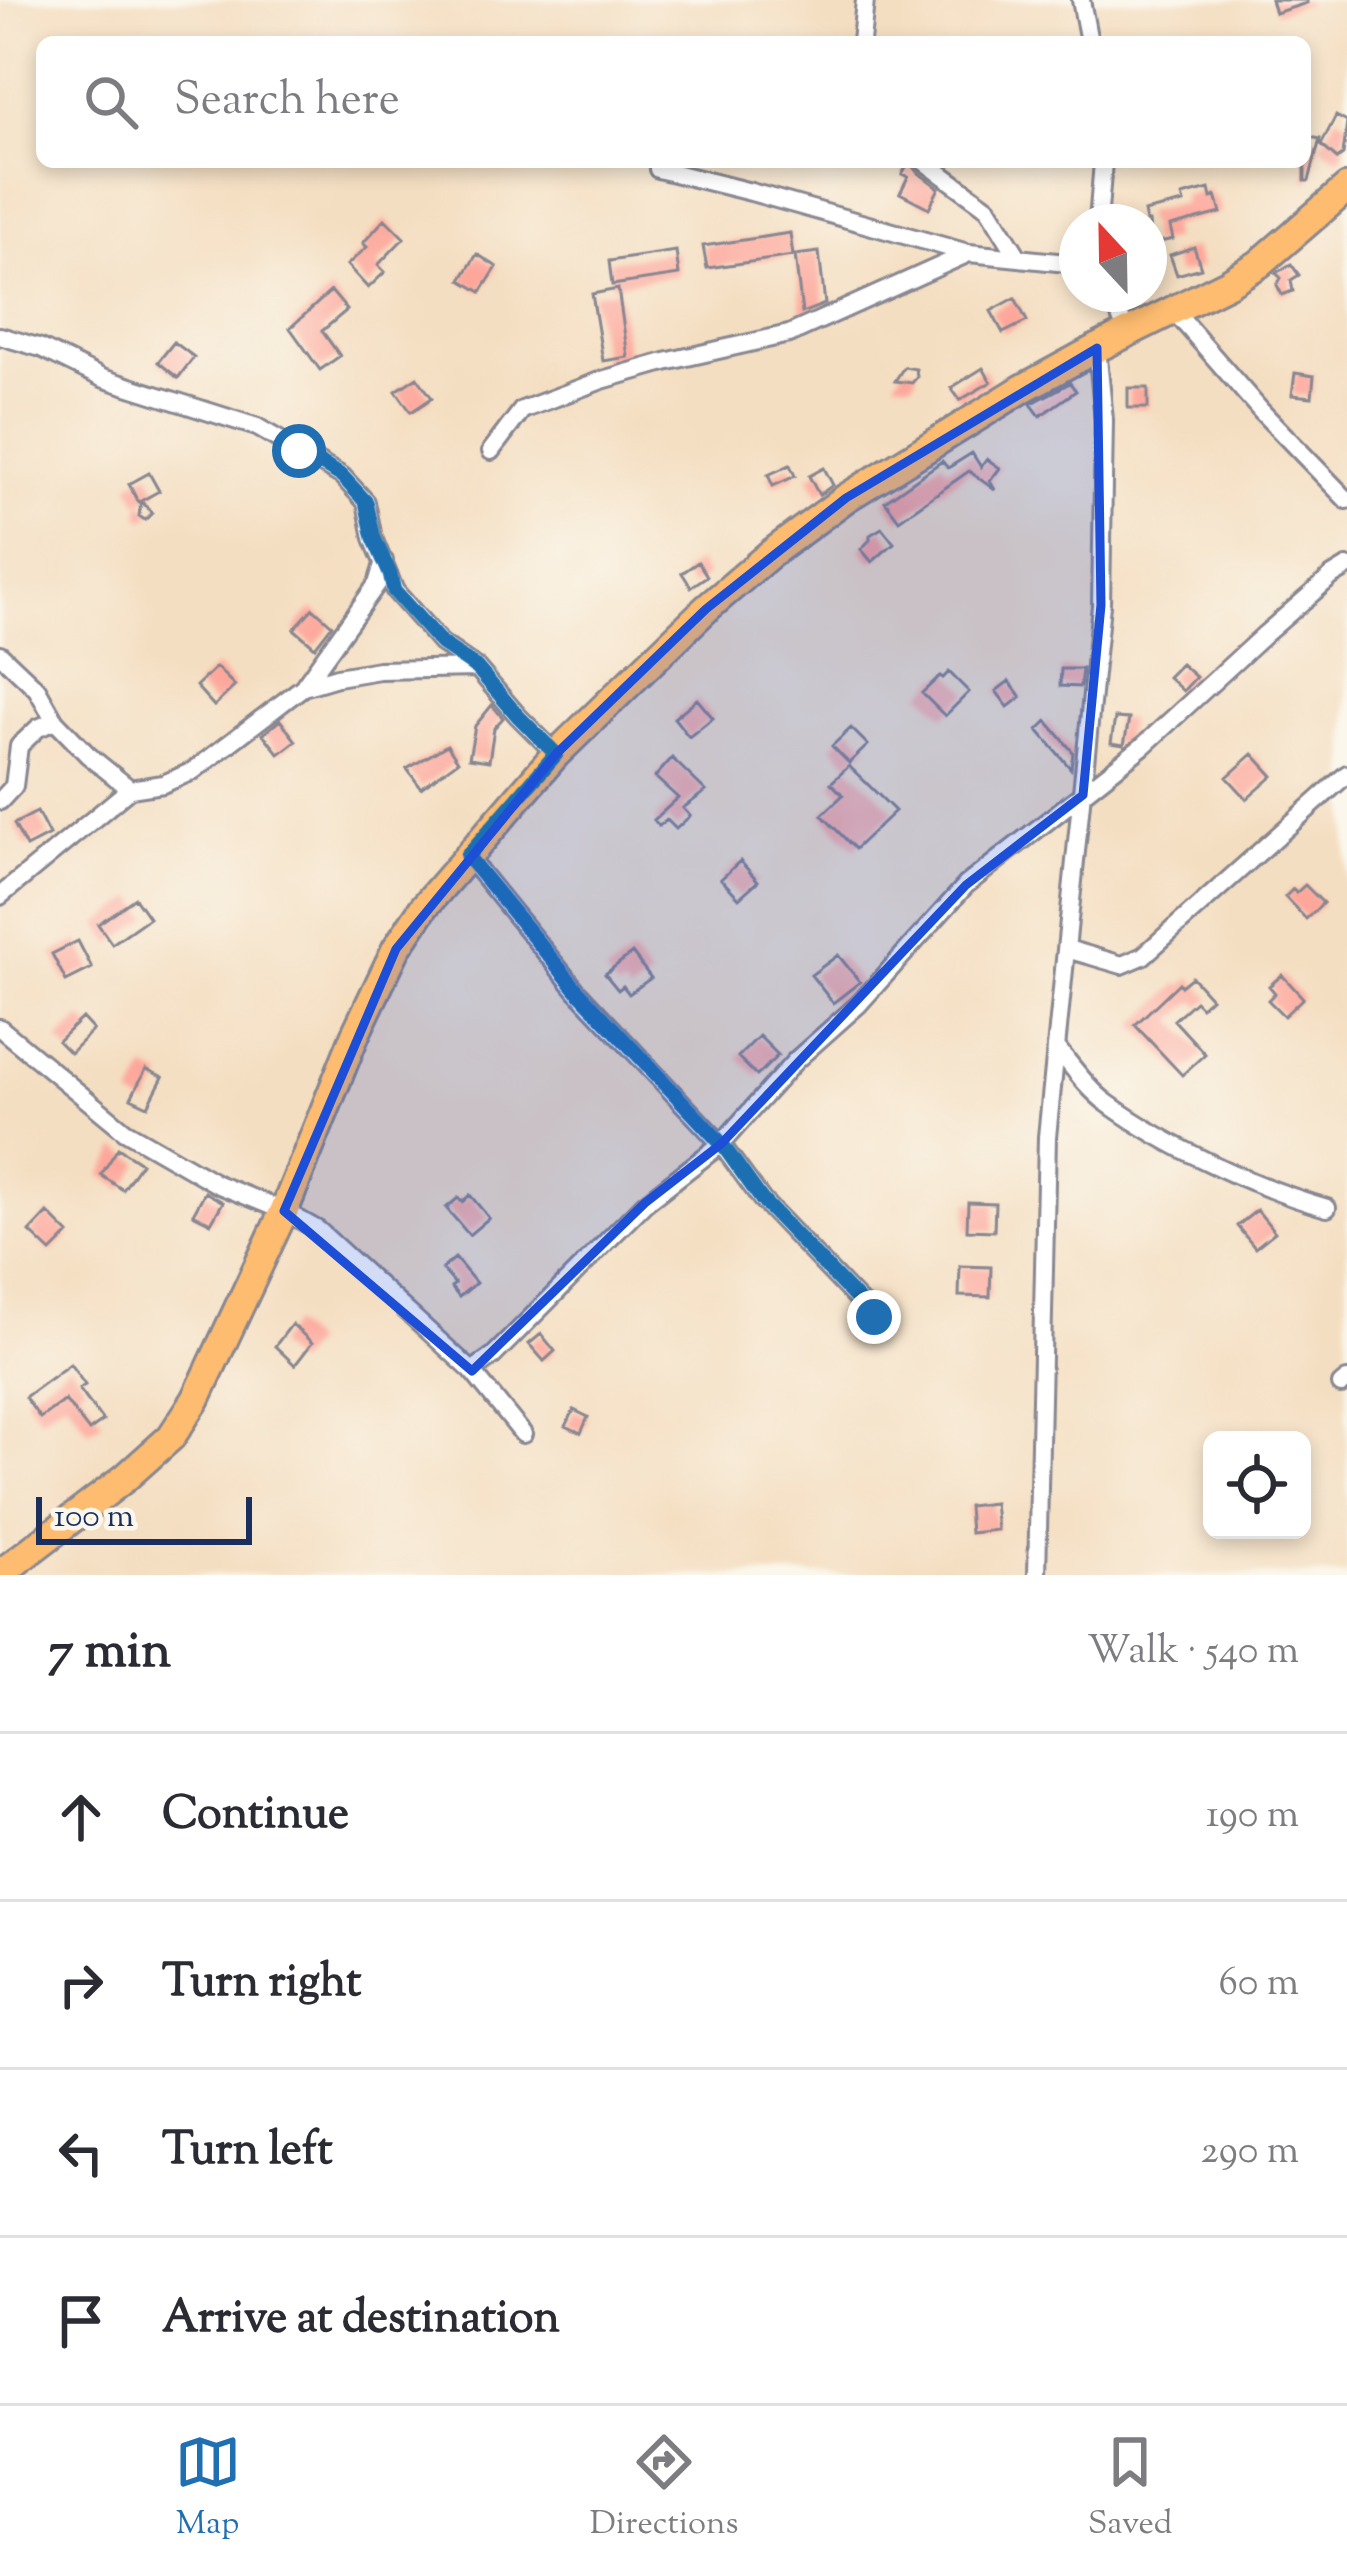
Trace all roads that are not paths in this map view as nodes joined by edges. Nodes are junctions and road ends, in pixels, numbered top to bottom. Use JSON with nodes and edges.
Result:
{"nodes":[{"id":1,"x":865,"y":0,"type":"edge"},
{"id":2,"x":1082,"y":0,"type":"edge"},
{"id":3,"x":862,"y":36,"type":"edge"},
{"id":4,"x":1087,"y":36,"type":"edge"},
{"id":5,"x":934,"y":168,"type":"edge"},
{"id":6,"x":1102,"y":168,"type":"edge"},
{"id":7,"x":658,"y":170,"type":"dead end"},
{"id":8,"x":1347,"y":188,"type":"edge"},
{"id":9,"x":1100,"y":204,"type":"edge"},
{"id":10,"x":969,"y":253,"type":"junction"},
{"id":11,"x":1019,"y":258,"type":"junction"},
{"id":12,"x":1059,"y":262,"type":"edge"},
{"id":13,"x":1174,"y":311,"type":"junction"},
{"id":14,"x":1119,"y":312,"type":"edge"},
{"id":15,"x":1127,"y":333,"type":"junction"},
{"id":16,"x":0,"y":336,"type":"edge"},
{"id":17,"x":1097,"y":348,"type":"junction"},
{"id":18,"x":491,"y":451,"type":"dead end"},
{"id":19,"x":1347,"y":500,"type":"edge"},
{"id":20,"x":385,"y":562,"type":"junction"},
{"id":21,"x":1347,"y":567,"type":"edge"},
{"id":22,"x":0,"y":654,"type":"edge"},
{"id":23,"x":477,"y":668,"type":"junction"},
{"id":24,"x":303,"y":687,"type":"junction"},
{"id":25,"x":55,"y":722,"type":"junction"},
{"id":26,"x":556,"y":754,"type":"junction"},
{"id":27,"x":1347,"y":774,"type":"edge"},
{"id":28,"x":130,"y":789,"type":"junction"},
{"id":29,"x":1083,"y":795,"type":"junction"},
{"id":30,"x":0,"y":801,"type":"edge"},
{"id":31,"x":467,"y":856,"type":"junction"},
{"id":32,"x":0,"y":896,"type":"edge"},
{"id":33,"x":1066,"y":949,"type":"junction"},
{"id":34,"x":0,"y":1028,"type":"edge"},
{"id":35,"x":1056,"y":1047,"type":"junction"},
{"id":36,"x":722,"y":1144,"type":"junction"},
{"id":37,"x":1327,"y":1208,"type":"dead end"},
{"id":38,"x":284,"y":1211,"type":"junction"},
{"id":39,"x":874,"y":1317,"type":"dead end"},
{"id":40,"x":472,"y":1371,"type":"junction"},
{"id":41,"x":523,"y":1433,"type":"dead end"},
{"id":42,"x":0,"y":1574,"type":"edge"},
{"id":43,"x":1036,"y":1575,"type":"edge"}],
"edges":[{"from":1,"to":3,"type":"street"},
{"from":2,"to":4,"type":"street"},
{"from":5,"to":11,"type":"street"},
{"from":6,"to":9,"type":"street"},
{"from":7,"to":10,"type":"street"},
{"from":8,"to":13,"type":"main road"},
{"from":10,"to":11,"type":"street"},
{"from":10,"to":18,"type":"street"},
{"from":11,"to":12,"type":"street"},
{"from":13,"to":15,"type":"main road"},
{"from":13,"to":19,"type":"street"},
{"from":14,"to":15,"type":"street"},
{"from":15,"to":17,"type":"main road"},
{"from":16,"to":20,"type":"street"},
{"from":17,"to":26,"type":"main road"},
{"from":17,"to":29,"type":"street"},
{"from":20,"to":23,"type":"street"},
{"from":20,"to":24,"type":"street"},
{"from":21,"to":29,"type":"street"},
{"from":22,"to":25,"type":"street"},
{"from":23,"to":24,"type":"street"},
{"from":23,"to":26,"type":"street"},
{"from":24,"to":28,"type":"street"},
{"from":25,"to":28,"type":"street"},
{"from":25,"to":30,"type":"street"},
{"from":26,"to":31,"type":"main road"},
{"from":27,"to":33,"type":"street"},
{"from":28,"to":32,"type":"street"},
{"from":29,"to":33,"type":"street"},
{"from":29,"to":36,"type":"street"},
{"from":31,"to":36,"type":"street"},
{"from":31,"to":38,"type":"main road"},
{"from":33,"to":35,"type":"street"},
{"from":34,"to":38,"type":"street"},
{"from":35,"to":37,"type":"street"},
{"from":35,"to":43,"type":"street"},
{"from":36,"to":39,"type":"street"},
{"from":36,"to":40,"type":"street"},
{"from":38,"to":40,"type":"street"},
{"from":38,"to":42,"type":"main road"},
{"from":40,"to":41,"type":"street"}]}
